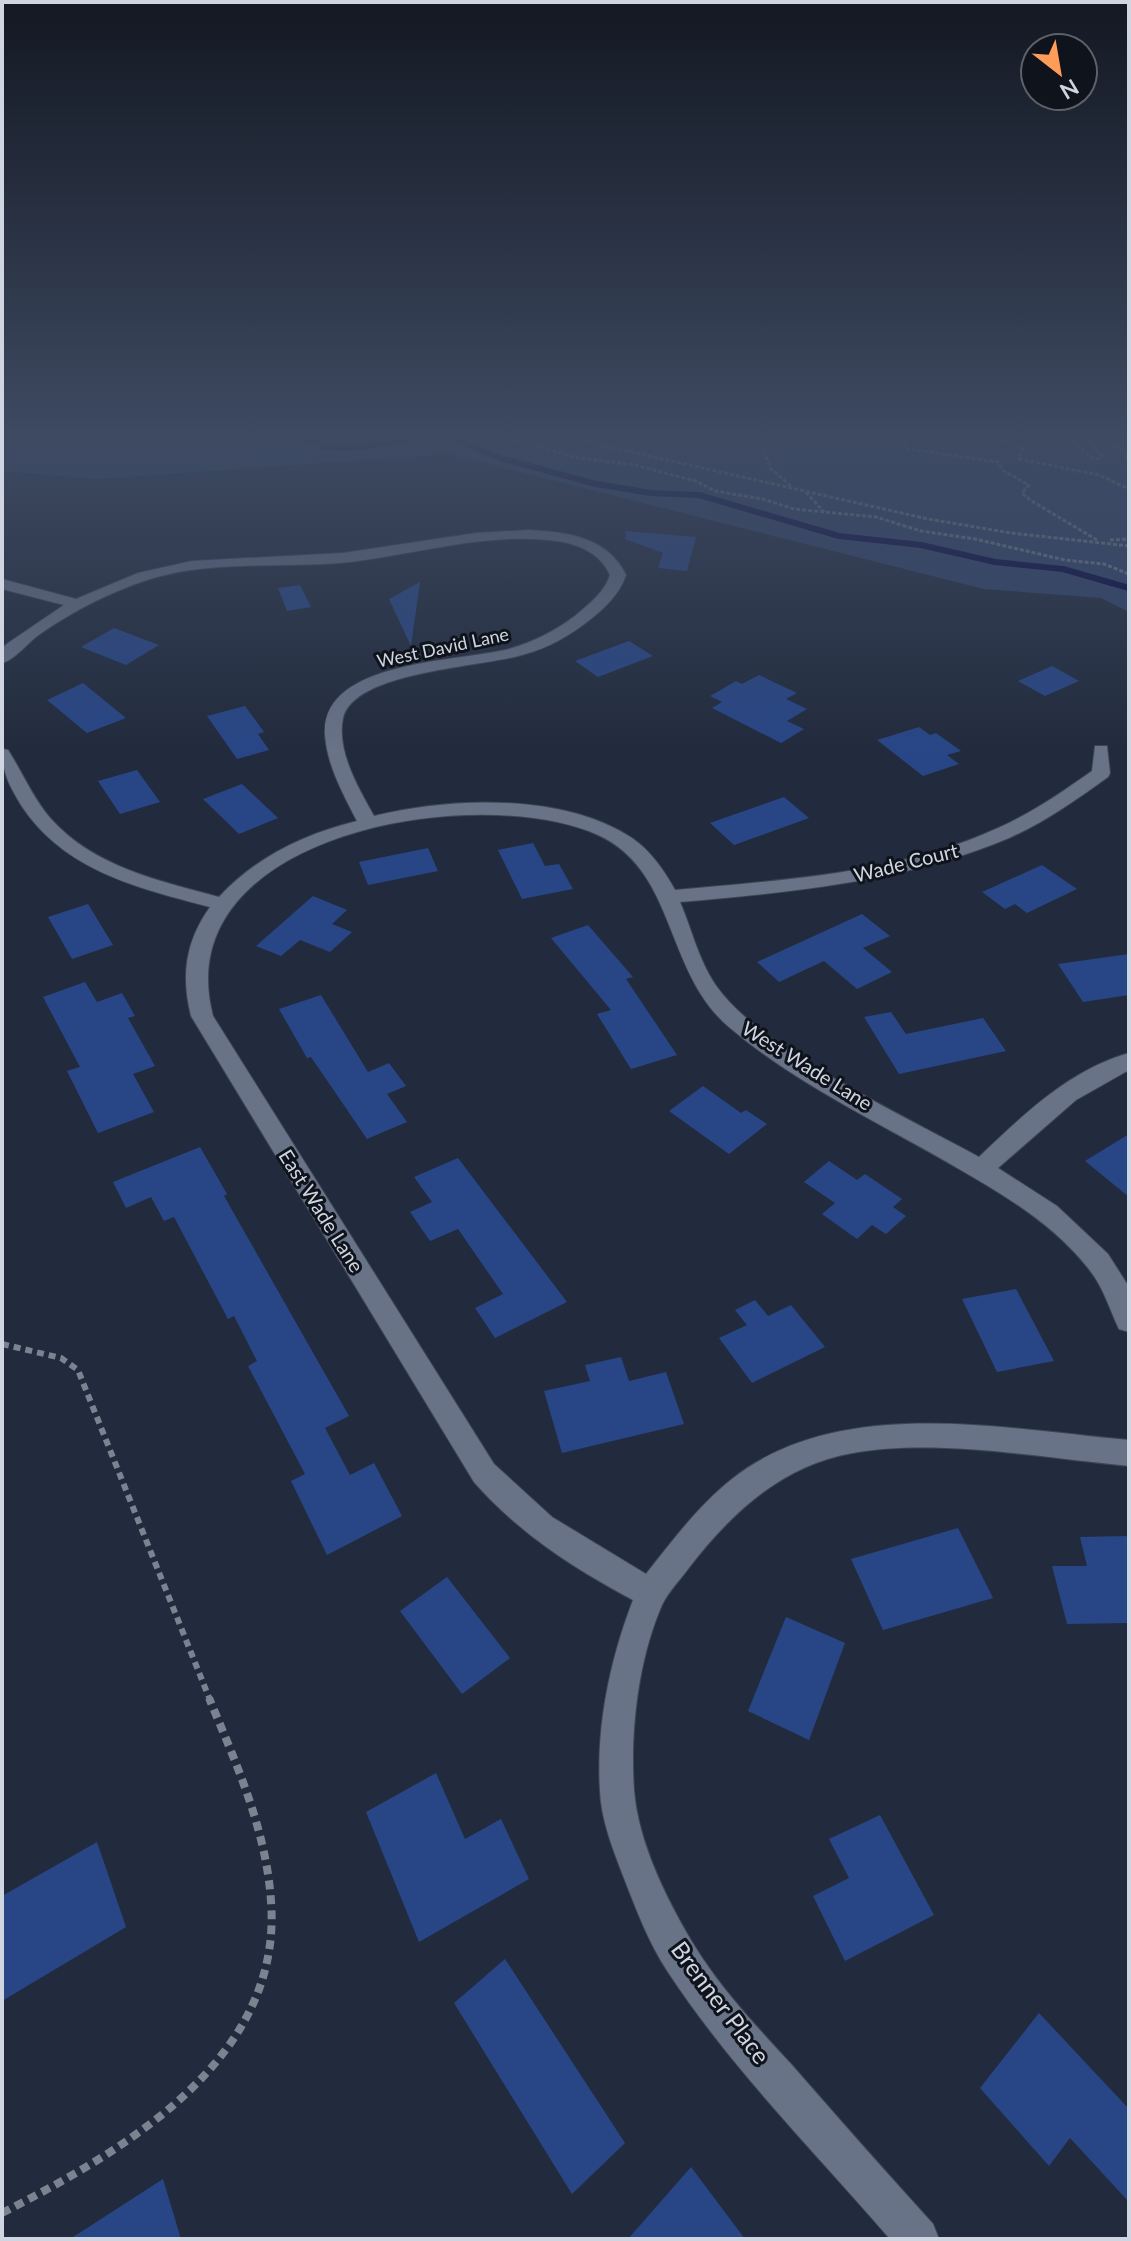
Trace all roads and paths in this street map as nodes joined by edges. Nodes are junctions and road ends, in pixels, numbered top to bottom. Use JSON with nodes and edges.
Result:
{"nodes":[{"id":1,"x":461,"y":542,"type":"edge"},
{"id":2,"x":577,"y":542,"type":"edge"},
{"id":3,"x":986,"y":542,"type":"edge"},
{"id":4,"x":1102,"y":542,"type":"edge"},
{"id":5,"x":1129,"y":546,"type":"edge"},
{"id":6,"x":1129,"y":574,"type":"edge"},
{"id":7,"x":2,"y":584,"type":"edge"},
{"id":8,"x":80,"y":606,"type":"junction"},
{"id":9,"x":2,"y":658,"type":"edge"},
{"id":10,"x":1101,"y":750,"type":"dead end"},
{"id":11,"x":2,"y":754,"type":"edge"},
{"id":12,"x":367,"y":822,"type":"junction"},
{"id":13,"x":669,"y":897,"type":"junction"},
{"id":14,"x":222,"y":904,"type":"junction"},
{"id":15,"x":1129,"y":1061,"type":"edge"},
{"id":16,"x":981,"y":1170,"type":"junction"},
{"id":17,"x":1129,"y":1321,"type":"edge"},
{"id":18,"x":2,"y":1344,"type":"edge"},
{"id":19,"x":1129,"y":1453,"type":"edge"},
{"id":20,"x":651,"y":1593,"type":"junction"},
{"id":21,"x":2,"y":2213,"type":"edge"},
{"id":22,"x":918,"y":2239,"type":"edge"}],
"edges":[{"from":1,"to":8,"type":"street","name":"West David Lane"},
{"from":2,"to":12,"type":"street","name":"West David Lane"},
{"from":3,"to":6,"type":"path"},
{"from":4,"to":5,"type":"path"},
{"from":7,"to":8,"type":"street"},
{"from":8,"to":9,"type":"street"},
{"from":10,"to":13,"type":"street","name":"Wade Court"},
{"from":11,"to":14,"type":"street"},
{"from":12,"to":13,"type":"street","name":"West Wade Lane"},
{"from":12,"to":14,"type":"street","name":"East Wade Lane"},
{"from":13,"to":16,"type":"street","name":"West Wade Lane"},
{"from":14,"to":20,"type":"street","name":"East Wade Lane"},
{"from":15,"to":16,"type":"street"},
{"from":16,"to":17,"type":"street","name":"West Wade Lane"},
{"from":18,"to":21,"type":"path"},
{"from":19,"to":20,"type":"street","name":"Brenner Place"},
{"from":20,"to":22,"type":"street","name":"Brenner Place"}]}
